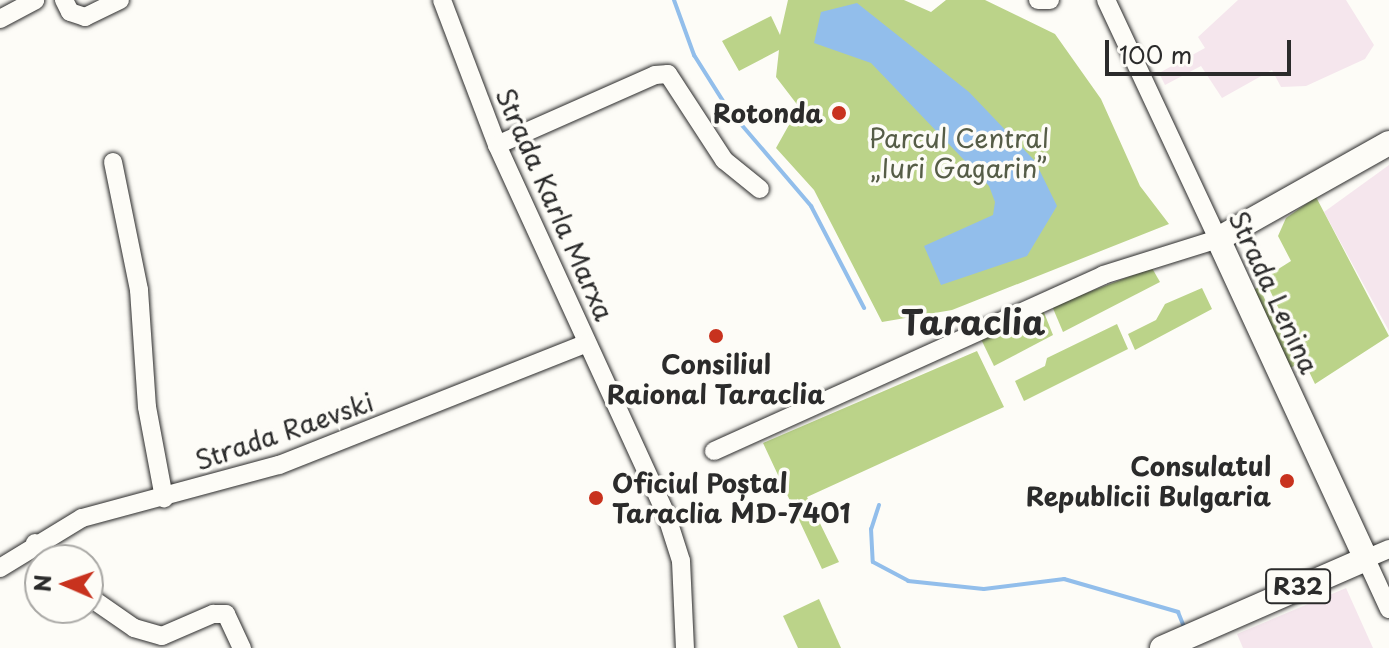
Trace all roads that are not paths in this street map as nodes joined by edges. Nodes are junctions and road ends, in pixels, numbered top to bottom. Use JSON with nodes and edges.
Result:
{"nodes":[{"id":1,"x":35,"y":0,"type":"edge"},
{"id":2,"x":64,"y":0,"type":"edge"},
{"id":3,"x":120,"y":0,"type":"edge"},
{"id":4,"x":442,"y":0,"type":"edge"},
{"id":5,"x":1038,"y":0,"type":"edge"},
{"id":6,"x":1050,"y":0,"type":"edge"},
{"id":7,"x":1106,"y":0,"type":"edge"},
{"id":8,"x":0,"y":19,"type":"edge"},
{"id":9,"x":1389,"y":143,"type":"edge"},
{"id":10,"x":497,"y":145,"type":"junction"},
{"id":11,"x":113,"y":162,"type":"dead end"},
{"id":12,"x":760,"y":189,"type":"dead end"},
{"id":13,"x":1218,"y":239,"type":"junction"},
{"id":14,"x":587,"y":343,"type":"junction"},
{"id":15,"x":714,"y":451,"type":"dead end"},
{"id":16,"x":164,"y":498,"type":"junction"},
{"id":17,"x":35,"y":543,"type":"joint"},
{"id":18,"x":1389,"y":549,"type":"edge"},
{"id":19,"x":1366,"y":559,"type":"junction"},
{"id":20,"x":0,"y":568,"type":"edge"},
{"id":21,"x":104,"y":607,"type":"edge"},
{"id":22,"x":1389,"y":609,"type":"edge"},
{"id":23,"x":242,"y":648,"type":"edge"},
{"id":24,"x":685,"y":648,"type":"edge"},
{"id":25,"x":1162,"y":648,"type":"edge"}],
"edges":[{"from":1,"to":8,"type":"street"},
{"from":2,"to":3,"type":"street"},
{"from":4,"to":10,"type":"street","name":"Strada Karla Marxa"},
{"from":5,"to":6,"type":"street"},
{"from":7,"to":13,"type":"street","name":"Strada Lenina"},
{"from":9,"to":13,"type":"main road"},
{"from":10,"to":12,"type":"street"},
{"from":10,"to":14,"type":"street","name":"Strada Karla Marxa"},
{"from":11,"to":16,"type":"street"},
{"from":13,"to":15,"type":"street"},
{"from":13,"to":19,"type":"main road","name":"Strada Lenina"},
{"from":14,"to":16,"type":"street","name":"Strada Raevski"},
{"from":14,"to":24,"type":"street","name":"Strada Karla Marxa"},
{"from":16,"to":17,"type":"street","name":"Strada Raevski"},
{"from":17,"to":20,"type":"street","name":"Strada Raevski"},
{"from":18,"to":19,"type":"street"},
{"from":19,"to":22,"type":"street","name":"Strada Lenina"},
{"from":19,"to":25,"type":"main road","number":"R32"},
{"from":21,"to":23,"type":"street"}]}
